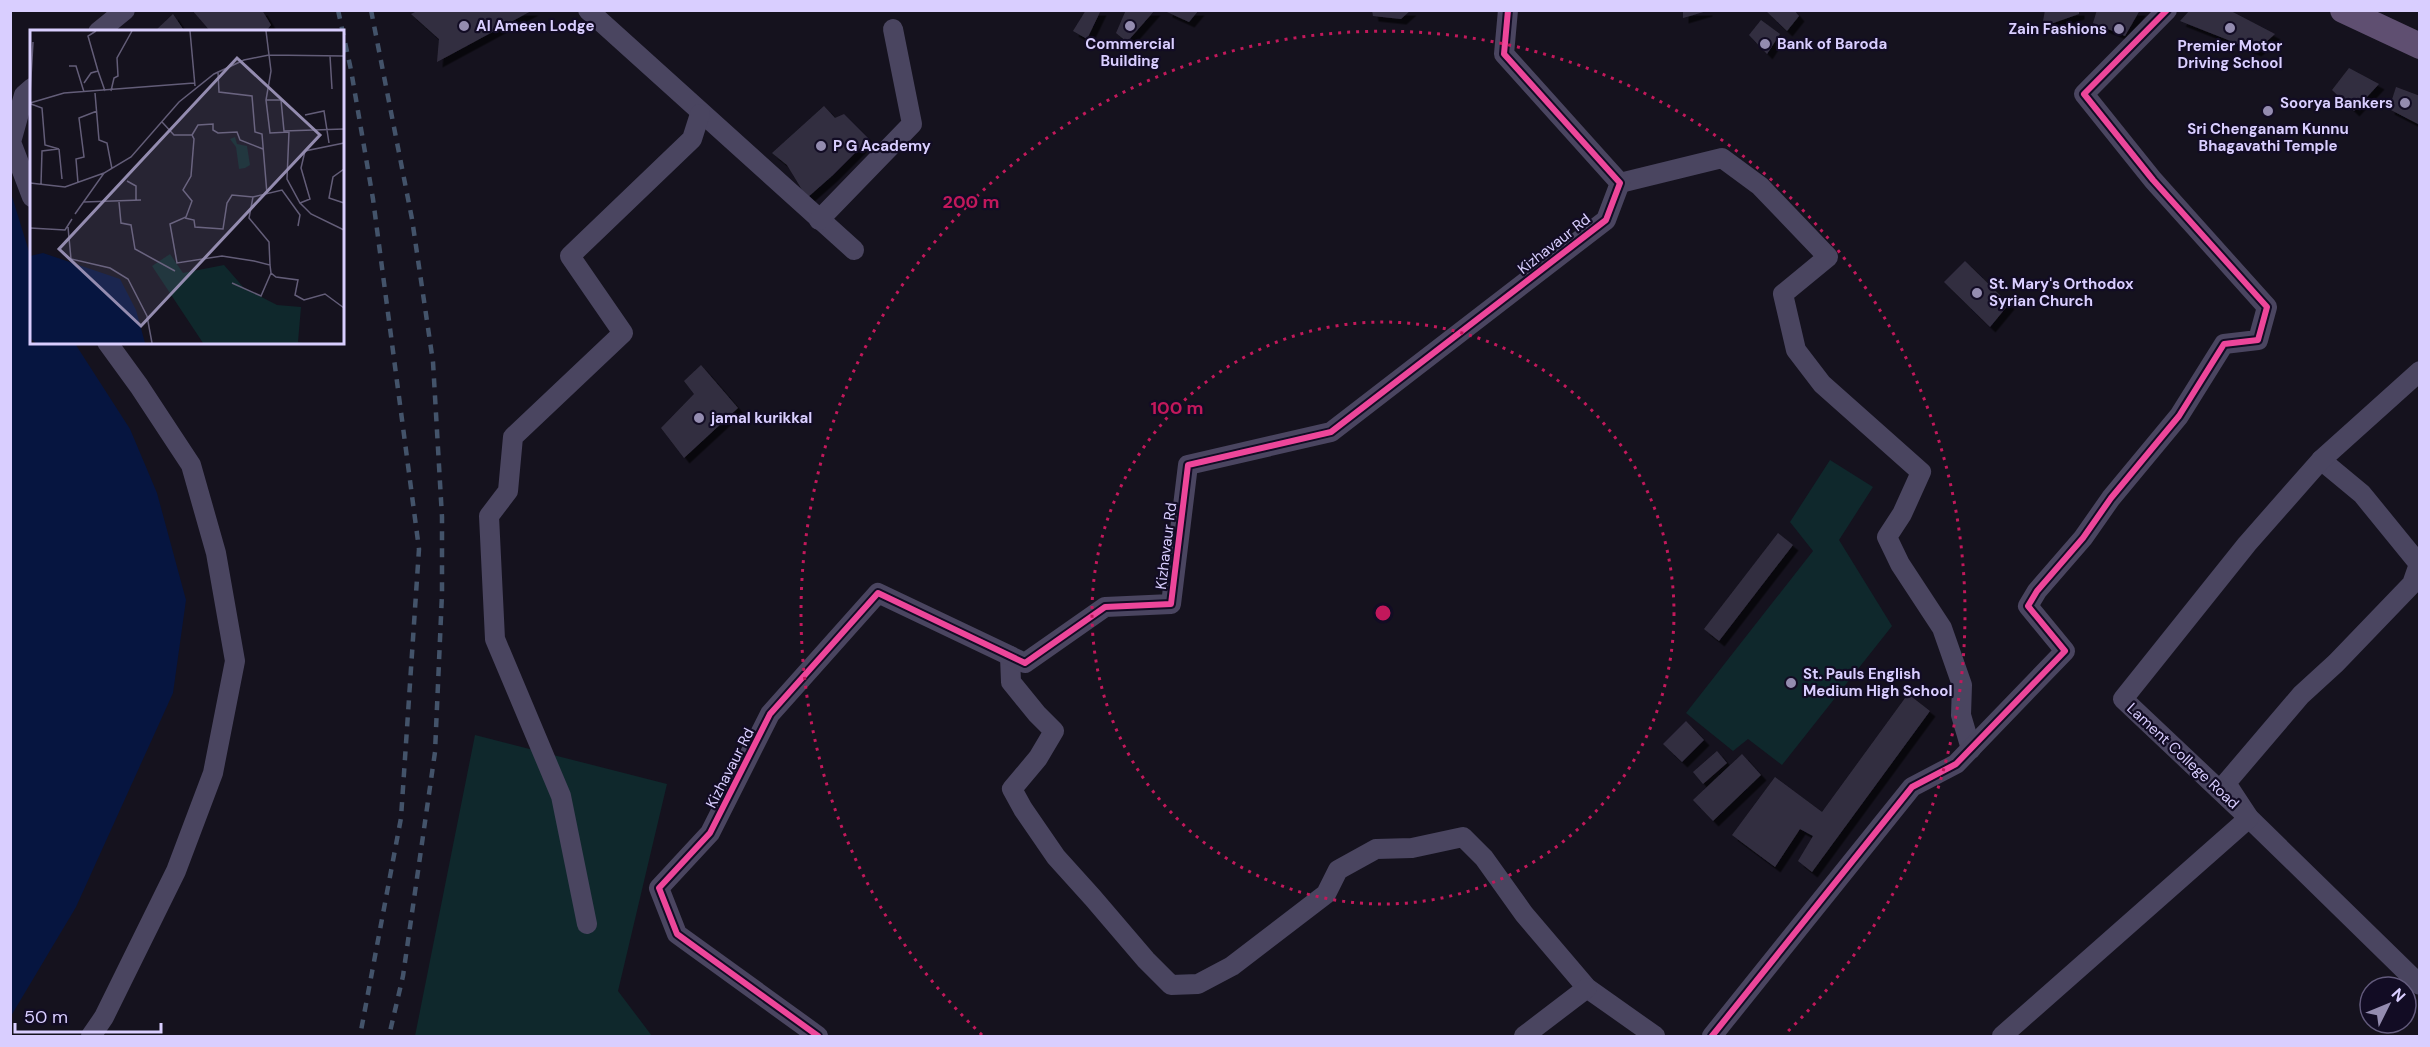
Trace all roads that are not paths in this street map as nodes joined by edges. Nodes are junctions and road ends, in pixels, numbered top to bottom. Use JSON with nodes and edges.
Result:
{"nodes":[{"id":1,"x":125,"y":10,"type":"edge"},
{"id":2,"x":588,"y":10,"type":"edge"},
{"id":3,"x":1508,"y":10,"type":"edge"},
{"id":4,"x":2167,"y":10,"type":"edge"},
{"id":5,"x":2343,"y":10,"type":"edge"},
{"id":6,"x":893,"y":29,"type":"dead end"},
{"id":7,"x":100,"y":30,"type":"edge"},
{"id":8,"x":2420,"y":45,"type":"edge"},
{"id":9,"x":30,"y":90,"type":"edge"},
{"id":10,"x":700,"y":114,"type":"junction"},
{"id":11,"x":1620,"y":183,"type":"junction"},
{"id":12,"x":30,"y":192,"type":"edge"},
{"id":13,"x":819,"y":220,"type":"junction"},
{"id":14,"x":854,"y":250,"type":"dead end"},
{"id":15,"x":108,"y":344,"type":"edge"},
{"id":16,"x":2420,"y":370,"type":"edge"},
{"id":17,"x":2321,"y":460,"type":"junction"},
{"id":18,"x":1010,"y":656,"type":"junction"},
{"id":19,"x":1971,"y":749,"type":"junction"},
{"id":20,"x":2248,"y":818,"type":"junction"},
{"id":21,"x":587,"y":924,"type":"dead end"},
{"id":22,"x":2420,"y":985,"type":"edge"},
{"id":23,"x":1587,"y":988,"type":"junction"},
{"id":24,"x":91,"y":1036,"type":"edge"},
{"id":25,"x":818,"y":1036,"type":"edge"},
{"id":26,"x":1524,"y":1036,"type":"edge"},
{"id":27,"x":1655,"y":1036,"type":"edge"},
{"id":28,"x":1712,"y":1036,"type":"edge"},
{"id":29,"x":2002,"y":1036,"type":"edge"}],
"edges":[{"from":1,"to":7,"type":"street"},
{"from":2,"to":10,"type":"street"},
{"from":3,"to":11,"type":"street"},
{"from":4,"to":19,"type":"street"},
{"from":5,"to":8,"type":"main road"},
{"from":6,"to":13,"type":"street"},
{"from":9,"to":12,"type":"street"},
{"from":10,"to":13,"type":"street"},
{"from":10,"to":21,"type":"street"},
{"from":11,"to":18,"type":"street","name":"Kizhavaur Rd"},
{"from":11,"to":19,"type":"street"},
{"from":13,"to":14,"type":"street"},
{"from":15,"to":24,"type":"street"},
{"from":16,"to":17,"type":"street","name":"Lament College Road"},
{"from":17,"to":20,"type":"street"},
{"from":17,"to":20,"type":"street","name":"Lament College Road"},
{"from":18,"to":23,"type":"street"},
{"from":18,"to":25,"type":"street","name":"Kizhavaur Rd"},
{"from":19,"to":28,"type":"street"},
{"from":20,"to":22,"type":"street"},
{"from":20,"to":29,"type":"street","name":"Lament College Road"},
{"from":23,"to":26,"type":"street"},
{"from":23,"to":27,"type":"street"}]}
